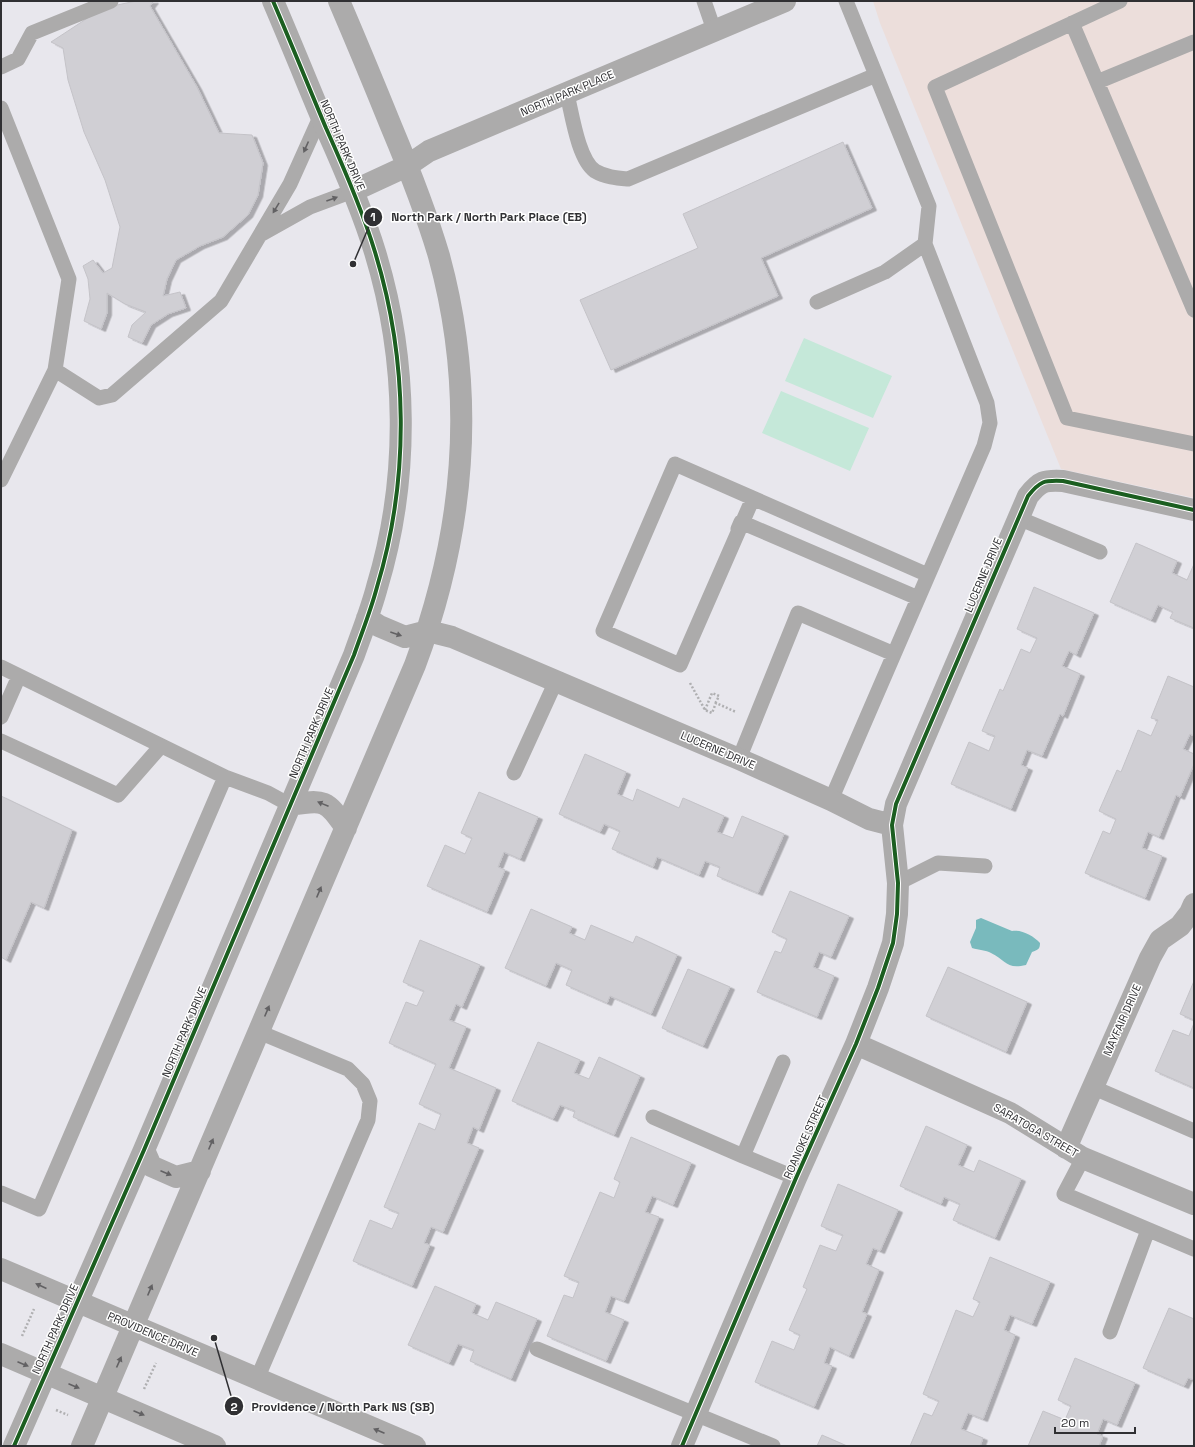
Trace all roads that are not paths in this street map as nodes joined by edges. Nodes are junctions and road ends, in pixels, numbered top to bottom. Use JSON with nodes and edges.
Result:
{"nodes":[{"id":1,"x":111,"y":1,"type":"edge"},
{"id":2,"x":273,"y":1,"type":"edge"},
{"id":3,"x":340,"y":1,"type":"edge"},
{"id":4,"x":704,"y":1,"type":"edge"},
{"id":5,"x":785,"y":1,"type":"edge"},
{"id":6,"x":846,"y":1,"type":"edge"},
{"id":7,"x":1120,"y":1,"type":"edge"},
{"id":8,"x":1072,"y":23,"type":"junction"},
{"id":9,"x":714,"y":30,"type":"junction"},
{"id":10,"x":1194,"y":42,"type":"edge"},
{"id":11,"x":1,"y":67,"type":"edge"},
{"id":12,"x":876,"y":75,"type":"junction"},
{"id":13,"x":1097,"y":82,"type":"junction"},
{"id":14,"x":567,"y":94,"type":"junction"},
{"id":15,"x":1,"y":108,"type":"edge"},
{"id":16,"x":321,"y":115,"type":"junction"},
{"id":17,"x":407,"y":166,"type":"junction"},
{"id":18,"x":354,"y":191,"type":"junction"},
{"id":19,"x":260,"y":236,"type":"junction"},
{"id":20,"x":925,"y":244,"type":"junction"},
{"id":21,"x":817,"y":302,"type":"dead end"},
{"id":22,"x":1194,"y":310,"type":"edge"},
{"id":23,"x":55,"y":370,"type":"junction"},
{"id":24,"x":1194,"y":444,"type":"edge"},
{"id":25,"x":1,"y":480,"type":"edge"},
{"id":26,"x":754,"y":498,"type":"junction"},
{"id":27,"x":1194,"y":510,"type":"edge"},
{"id":28,"x":1018,"y":518,"type":"junction"},
{"id":29,"x":741,"y":522,"type":"junction"},
{"id":30,"x":1100,"y":552,"type":"dead end"},
{"id":31,"x":928,"y":575,"type":"junction"},
{"id":32,"x":918,"y":598,"type":"junction"},
{"id":33,"x":367,"y":618,"type":"junction"},
{"id":34,"x":428,"y":631,"type":"junction"},
{"id":35,"x":894,"y":654,"type":"junction"},
{"id":36,"x":680,"y":664,"type":"junction"},
{"id":37,"x":1,"y":667,"type":"edge"},
{"id":38,"x":19,"y":676,"type":"junction"},
{"id":39,"x":556,"y":681,"type":"junction"},
{"id":40,"x":1,"y":717,"type":"edge"},
{"id":41,"x":1,"y":742,"type":"edge"},
{"id":42,"x":162,"y":746,"type":"junction"},
{"id":43,"x":739,"y":759,"type":"junction"},
{"id":44,"x":514,"y":773,"type":"dead end"},
{"id":45,"x":226,"y":778,"type":"junction"},
{"id":46,"x":831,"y":800,"type":"junction"},
{"id":47,"x":290,"y":805,"type":"junction"},
{"id":48,"x":892,"y":825,"type":"junction"},
{"id":49,"x":346,"y":828,"type":"junction"},
{"id":50,"x":985,"y":866,"type":"dead end"},
{"id":51,"x":898,"y":883,"type":"junction"},
{"id":52,"x":1194,"y":904,"type":"edge"},
{"id":53,"x":259,"y":1032,"type":"junction"},
{"id":54,"x":856,"y":1044,"type":"junction"},
{"id":55,"x":783,"y":1062,"type":"dead end"},
{"id":56,"x":1092,"y":1087,"type":"junction"},
{"id":57,"x":653,"y":1117,"type":"dead end"},
{"id":58,"x":1194,"y":1131,"type":"edge"},
{"id":59,"x":144,"y":1150,"type":"junction"},
{"id":60,"x":1074,"y":1153,"type":"junction"},
{"id":61,"x":743,"y":1156,"type":"junction"},
{"id":62,"x":200,"y":1172,"type":"junction"},
{"id":63,"x":796,"y":1178,"type":"junction"},
{"id":64,"x":1,"y":1193,"type":"edge"},
{"id":65,"x":1194,"y":1204,"type":"edge"},
{"id":66,"x":1148,"y":1230,"type":"junction"},
{"id":67,"x":1194,"y":1249,"type":"edge"},
{"id":68,"x":1,"y":1269,"type":"edge"},
{"id":69,"x":77,"y":1302,"type":"junction"},
{"id":70,"x":134,"y":1325,"type":"junction"},
{"id":71,"x":1110,"y":1332,"type":"dead end"},
{"id":72,"x":10,"y":1349,"type":"edge"},
{"id":73,"x":537,"y":1349,"type":"dead end"},
{"id":74,"x":45,"y":1374,"type":"junction"},
{"id":75,"x":257,"y":1379,"type":"junction"},
{"id":76,"x":103,"y":1398,"type":"junction"},
{"id":77,"x":695,"y":1414,"type":"junction"},
{"id":78,"x":14,"y":1446,"type":"edge"},
{"id":79,"x":82,"y":1446,"type":"edge"},
{"id":80,"x":215,"y":1446,"type":"edge"},
{"id":81,"x":415,"y":1446,"type":"edge"},
{"id":82,"x":682,"y":1446,"type":"edge"},
{"id":83,"x":773,"y":1446,"type":"edge"}],
"edges":[{"from":1,"to":11,"type":"lane"},
{"from":2,"to":16,"type":"street","name":"NORTH PARK DRIVE"},
{"from":3,"to":17,"type":"street"},
{"from":4,"to":9,"type":"lane"},
{"from":5,"to":9,"type":"street","name":"NORTH PARK PLACE"},
{"from":6,"to":12,"type":"lane"},
{"from":7,"to":8,"type":"lane"},
{"from":8,"to":13,"type":"lane"},
{"from":8,"to":24,"type":"lane"},
{"from":9,"to":14,"type":"street","name":"NORTH PARK PLACE"},
{"from":10,"to":13,"type":"lane"},
{"from":12,"to":14,"type":"lane"},
{"from":12,"to":20,"type":"lane"},
{"from":13,"to":22,"type":"lane"},
{"from":14,"to":17,"type":"street","name":"NORTH PARK PLACE"},
{"from":15,"to":23,"type":"lane"},
{"from":16,"to":18,"type":"street","name":"NORTH PARK DRIVE"},
{"from":16,"to":19,"type":"lane","one_way":true},
{"from":17,"to":18,"type":"street","name":"NORTH PARK PLACE"},
{"from":17,"to":34,"type":"street"},
{"from":19,"to":18,"type":"lane","one_way":true},
{"from":18,"to":33,"type":"street","name":"NORTH PARK DRIVE"},
{"from":19,"to":23,"type":"lane"},
{"from":20,"to":21,"type":"lane"},
{"from":20,"to":31,"type":"lane"},
{"from":23,"to":25,"type":"lane"},
{"from":26,"to":31,"type":"lane"},
{"from":26,"to":36,"type":"lane"},
{"from":26,"to":36,"type":"lane"},
{"from":27,"to":28,"type":"street","name":"LUCERNE DRIVE"},
{"from":28,"to":30,"type":"lane"},
{"from":28,"to":48,"type":"street","name":"LUCERNE DRIVE"},
{"from":29,"to":32,"type":"lane"},
{"from":29,"to":36,"type":"lane"},
{"from":29,"to":36,"type":"lane"},
{"from":31,"to":32,"type":"lane"},
{"from":32,"to":35,"type":"lane"},
{"from":33,"to":34,"type":"street","one_way":true},
{"from":33,"to":47,"type":"street","name":"NORTH PARK DRIVE"},
{"from":34,"to":39,"type":"street","name":"LUCERNE DRIVE"},
{"from":34,"to":49,"type":"street"},
{"from":35,"to":43,"type":"lane"},
{"from":35,"to":46,"type":"lane"},
{"from":37,"to":38,"type":"lane"},
{"from":38,"to":40,"type":"lane"},
{"from":38,"to":42,"type":"lane"},
{"from":39,"to":43,"type":"street","name":"LUCERNE DRIVE"},
{"from":39,"to":44,"type":"lane"},
{"from":41,"to":42,"type":"lane"},
{"from":42,"to":45,"type":"lane"},
{"from":43,"to":46,"type":"street","name":"LUCERNE DRIVE"},
{"from":45,"to":47,"type":"lane"},
{"from":45,"to":64,"type":"lane"},
{"from":46,"to":48,"type":"street","name":"LUCERNE DRIVE"},
{"from":49,"to":47,"type":"street","one_way":true},
{"from":47,"to":59,"type":"street","name":"NORTH PARK DRIVE"},
{"from":48,"to":51,"type":"street","name":"ROANOKE STREET"},
{"from":53,"to":49,"type":"street","one_way":true},
{"from":50,"to":51,"type":"lane"},
{"from":51,"to":54,"type":"street","name":"ROANOKE STREET"},
{"from":52,"to":56,"type":"street","name":"MAYFAIR DRIVE"},
{"from":62,"to":53,"type":"street","one_way":true},
{"from":53,"to":75,"type":"lane"},
{"from":54,"to":60,"type":"street","name":"SARATOGA STREET"},
{"from":54,"to":63,"type":"street","name":"ROANOKE STREET"},
{"from":55,"to":61,"type":"lane"},
{"from":56,"to":58,"type":"lane"},
{"from":56,"to":60,"type":"street","name":"MAYFAIR DRIVE"},
{"from":57,"to":61,"type":"lane"},
{"from":59,"to":62,"type":"street","one_way":true},
{"from":59,"to":69,"type":"street","name":"NORTH PARK DRIVE"},
{"from":60,"to":65,"type":"street","name":"SARATOGA STREET"},
{"from":60,"to":66,"type":"lane"},
{"from":61,"to":63,"type":"lane"},
{"from":70,"to":62,"type":"street","one_way":true},
{"from":63,"to":77,"type":"street","name":"ROANOKE STREET"},
{"from":66,"to":67,"type":"lane"},
{"from":66,"to":71,"type":"lane"},
{"from":69,"to":68,"type":"street","name":"PROVIDENCE DRIVE","one_way":true},
{"from":69,"to":70,"type":"street","name":"PROVIDENCE DRIVE"},
{"from":69,"to":74,"type":"street","name":"NORTH PARK DRIVE"},
{"from":70,"to":75,"type":"street","name":"PROVIDENCE DRIVE"},
{"from":76,"to":70,"type":"street","one_way":true},
{"from":72,"to":74,"type":"street","one_way":true},
{"from":73,"to":77,"type":"lane"},
{"from":74,"to":76,"type":"street","one_way":true},
{"from":74,"to":78,"type":"street","name":"NORTH PARK DRIVE"},
{"from":81,"to":75,"type":"street","name":"PROVIDENCE DRIVE","one_way":true},
{"from":76,"to":79,"type":"street"},
{"from":76,"to":80,"type":"street","one_way":true},
{"from":77,"to":82,"type":"street","name":"ROANOKE STREET"},
{"from":77,"to":83,"type":"lane"}]}
